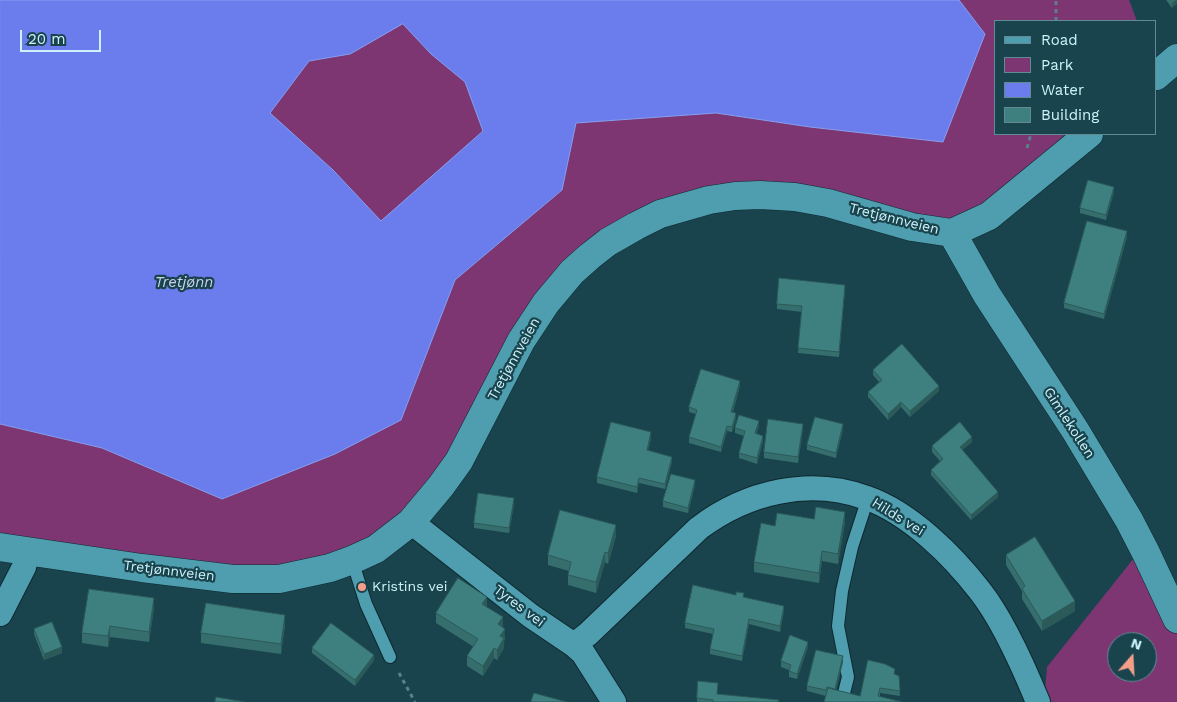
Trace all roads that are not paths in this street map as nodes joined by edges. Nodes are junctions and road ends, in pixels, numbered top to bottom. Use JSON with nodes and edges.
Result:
{"nodes":[{"id":1,"x":1177,"y":58,"type":"edge"},
{"id":2,"x":1157,"y":75,"type":"edge"},
{"id":3,"x":1088,"y":135,"type":"edge"},
{"id":4,"x":952,"y":233,"type":"junction"},
{"id":5,"x":868,"y":498,"type":"junction"},
{"id":6,"x":411,"y":522,"type":"junction"},
{"id":7,"x":0,"y":547,"type":"edge"},
{"id":8,"x":28,"y":551,"type":"junction"},
{"id":9,"x":352,"y":560,"type":"junction"},
{"id":10,"x":0,"y":614,"type":"edge"},
{"id":11,"x":1177,"y":619,"type":"edge"},
{"id":12,"x":574,"y":645,"type":"junction"},
{"id":13,"x":390,"y":657,"type":"road end"},
{"id":14,"x":844,"y":693,"type":"edge"},
{"id":15,"x":614,"y":702,"type":"edge"},
{"id":16,"x":1038,"y":702,"type":"edge"}],
"edges":[{"from":1,"to":2,"type":"street"},
{"from":3,"to":4,"type":"street","name":"Tretjønnveien"},
{"from":4,"to":6,"type":"street","name":"Tretjønnveien"},
{"from":4,"to":11,"type":"street","name":"Gimlekollen"},
{"from":5,"to":12,"type":"street","name":"Hilds vei"},
{"from":5,"to":14,"type":"lane"},
{"from":5,"to":16,"type":"street","name":"Hilds vei"},
{"from":6,"to":9,"type":"street","name":"Tretjønnveien"},
{"from":6,"to":12,"type":"street","name":"Tyres vei"},
{"from":7,"to":8,"type":"street","name":"Tretjønnveien"},
{"from":8,"to":9,"type":"street","name":"Tretjønnveien"},
{"from":8,"to":10,"type":"street"},
{"from":9,"to":13,"type":"lane"},
{"from":12,"to":15,"type":"street","name":"Tyres vei"}]}
